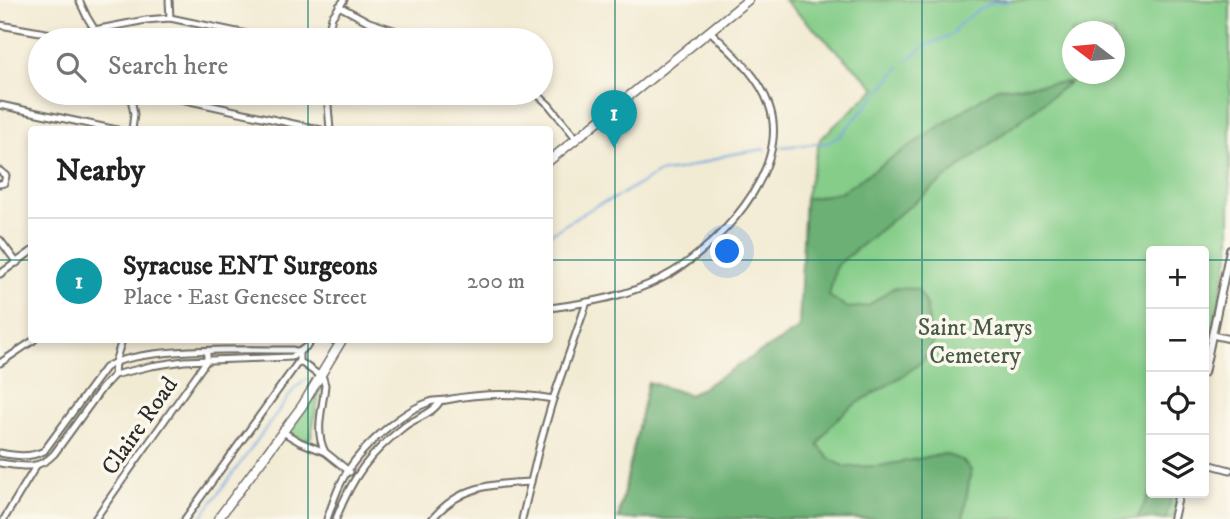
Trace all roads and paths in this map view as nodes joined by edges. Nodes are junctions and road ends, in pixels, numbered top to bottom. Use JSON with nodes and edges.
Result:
{"nodes":[{"id":1,"x":79,"y":0,"type":"edge"},
{"id":2,"x":169,"y":0,"type":"edge"},
{"id":3,"x":344,"y":0,"type":"edge"},
{"id":4,"x":748,"y":0,"type":"edge"},
{"id":5,"x":339,"y":6,"type":"junction"},
{"id":6,"x":170,"y":18,"type":"junction"},
{"id":7,"x":0,"y":25,"type":"edge"},
{"id":8,"x":93,"y":28,"type":"edge"},
{"id":9,"x":109,"y":28,"type":"edge"},
{"id":10,"x":218,"y":28,"type":"edge"},
{"id":11,"x":329,"y":28,"type":"edge"},
{"id":12,"x":385,"y":28,"type":"edge"},
{"id":13,"x":28,"y":30,"type":"edge"},
{"id":14,"x":710,"y":30,"type":"junction"},
{"id":15,"x":0,"y":105,"type":"edge"},
{"id":16,"x":132,"y":105,"type":"edge"},
{"id":17,"x":208,"y":105,"type":"edge"},
{"id":18,"x":328,"y":105,"type":"edge"},
{"id":19,"x":549,"y":105,"type":"edge"},
{"id":20,"x":98,"y":126,"type":"edge"},
{"id":21,"x":132,"y":126,"type":"edge"},
{"id":22,"x":303,"y":126,"type":"edge"},
{"id":23,"x":330,"y":126,"type":"edge"},
{"id":24,"x":576,"y":138,"type":"junction"},
{"id":25,"x":553,"y":157,"type":"edge"},
{"id":26,"x":0,"y":171,"type":"edge"},
{"id":27,"x":0,"y":184,"type":"edge"},
{"id":28,"x":0,"y":240,"type":"edge"},
{"id":29,"x":1230,"y":250,"type":"edge"},
{"id":30,"x":28,"y":254,"type":"edge"},
{"id":31,"x":17,"y":263,"type":"junction"},
{"id":32,"x":0,"y":274,"type":"edge"},
{"id":33,"x":587,"y":302,"type":"junction"},
{"id":34,"x":553,"y":308,"type":"edge"},
{"id":35,"x":1212,"y":335,"type":"junction"},
{"id":36,"x":1230,"y":339,"type":"edge"},
{"id":37,"x":30,"y":343,"type":"edge"},
{"id":38,"x":121,"y":343,"type":"edge"},
{"id":39,"x":310,"y":343,"type":"edge"},
{"id":40,"x":337,"y":343,"type":"edge"},
{"id":41,"x":207,"y":351,"type":"junction"},
{"id":42,"x":299,"y":352,"type":"junction"},
{"id":43,"x":207,"y":360,"type":"junction"},
{"id":44,"x":299,"y":361,"type":"junction"},
{"id":45,"x":114,"y":362,"type":"junction"},
{"id":46,"x":0,"y":363,"type":"edge"},
{"id":47,"x":1204,"y":372,"type":"edge"},
{"id":48,"x":114,"y":375,"type":"junction"},
{"id":49,"x":321,"y":375,"type":"junction"},
{"id":50,"x":553,"y":399,"type":"junction"},
{"id":51,"x":440,"y":401,"type":"junction"},
{"id":52,"x":283,"y":432,"type":"junction"},
{"id":53,"x":325,"y":452,"type":"junction"},
{"id":54,"x":0,"y":453,"type":"edge"},
{"id":55,"x":36,"y":455,"type":"junction"},
{"id":56,"x":0,"y":463,"type":"edge"},
{"id":57,"x":1209,"y":464,"type":"edge"},
{"id":58,"x":36,"y":466,"type":"junction"},
{"id":59,"x":348,"y":470,"type":"junction"},
{"id":60,"x":1230,"y":470,"type":"edge"},
{"id":61,"x":356,"y":476,"type":"junction"},
{"id":62,"x":531,"y":482,"type":"junction"},
{"id":63,"x":1178,"y":498,"type":"edge"},
{"id":64,"x":4,"y":519,"type":"edge"},
{"id":65,"x":95,"y":519,"type":"edge"},
{"id":66,"x":185,"y":519,"type":"edge"},
{"id":67,"x":218,"y":519,"type":"edge"},
{"id":68,"x":327,"y":519,"type":"edge"},
{"id":69,"x":336,"y":519,"type":"edge"},
{"id":70,"x":432,"y":519,"type":"edge"},
{"id":71,"x":522,"y":519,"type":"edge"},
{"id":72,"x":1173,"y":519,"type":"edge"}],
"edges":[{"from":1,"to":8,"type":"street"},
{"from":2,"to":6,"type":"street"},
{"from":3,"to":5,"type":"street"},
{"from":4,"to":14,"type":"main road"},
{"from":5,"to":11,"type":"street"},
{"from":5,"to":12,"type":"street"},
{"from":6,"to":9,"type":"street"},
{"from":6,"to":10,"type":"street"},
{"from":7,"to":13,"type":"street"},
{"from":14,"to":24,"type":"main road"},
{"from":14,"to":33,"type":"street"},
{"from":15,"to":20,"type":"street"},
{"from":16,"to":21,"type":"street"},
{"from":17,"to":22,"type":"street"},
{"from":18,"to":23,"type":"street"},
{"from":19,"to":24,"type":"street"},
{"from":24,"to":25,"type":"main road"},
{"from":26,"to":27,"type":"street"},
{"from":28,"to":31,"type":"street"},
{"from":29,"to":35,"type":"street"},
{"from":30,"to":31,"type":"street"},
{"from":31,"to":32,"type":"street"},
{"from":33,"to":34,"type":"street"},
{"from":33,"to":50,"type":"street"},
{"from":35,"to":36,"type":"street"},
{"from":35,"to":47,"type":"street"},
{"from":37,"to":46,"type":"street"},
{"from":38,"to":45,"type":"street"},
{"from":39,"to":42,"type":"street"},
{"from":40,"to":49,"type":"main road"},
{"from":41,"to":42,"type":"street"},
{"from":41,"to":43,"type":"street","name":"Claire Road"},
{"from":41,"to":45,"type":"street"},
{"from":42,"to":43,"type":"street"},
{"from":42,"to":44,"type":"street"},
{"from":43,"to":48,"type":"street"},
{"from":43,"to":65,"type":"street","name":"Claire Road"},
{"from":44,"to":49,"type":"street"},
{"from":44,"to":66,"type":"street"},
{"from":45,"to":48,"type":"street"},
{"from":45,"to":55,"type":"street"},
{"from":48,"to":58,"type":"street"},
{"from":49,"to":52,"type":"main road"},
{"from":49,"to":53,"type":"street"},
{"from":50,"to":51,"type":"street"},
{"from":50,"to":62,"type":"street"},
{"from":51,"to":59,"type":"street"},
{"from":51,"to":61,"type":"street"},
{"from":52,"to":53,"type":"street"},
{"from":52,"to":67,"type":"main road"},
{"from":53,"to":59,"type":"street"},
{"from":54,"to":55,"type":"street"},
{"from":55,"to":58,"type":"street"},
{"from":56,"to":58,"type":"street"},
{"from":57,"to":60,"type":"street"},
{"from":58,"to":64,"type":"street"},
{"from":59,"to":61,"type":"street"},
{"from":59,"to":68,"type":"street"},
{"from":61,"to":69,"type":"street"},
{"from":62,"to":70,"type":"street"},
{"from":62,"to":71,"type":"street"},
{"from":63,"to":72,"type":"street"}]}
